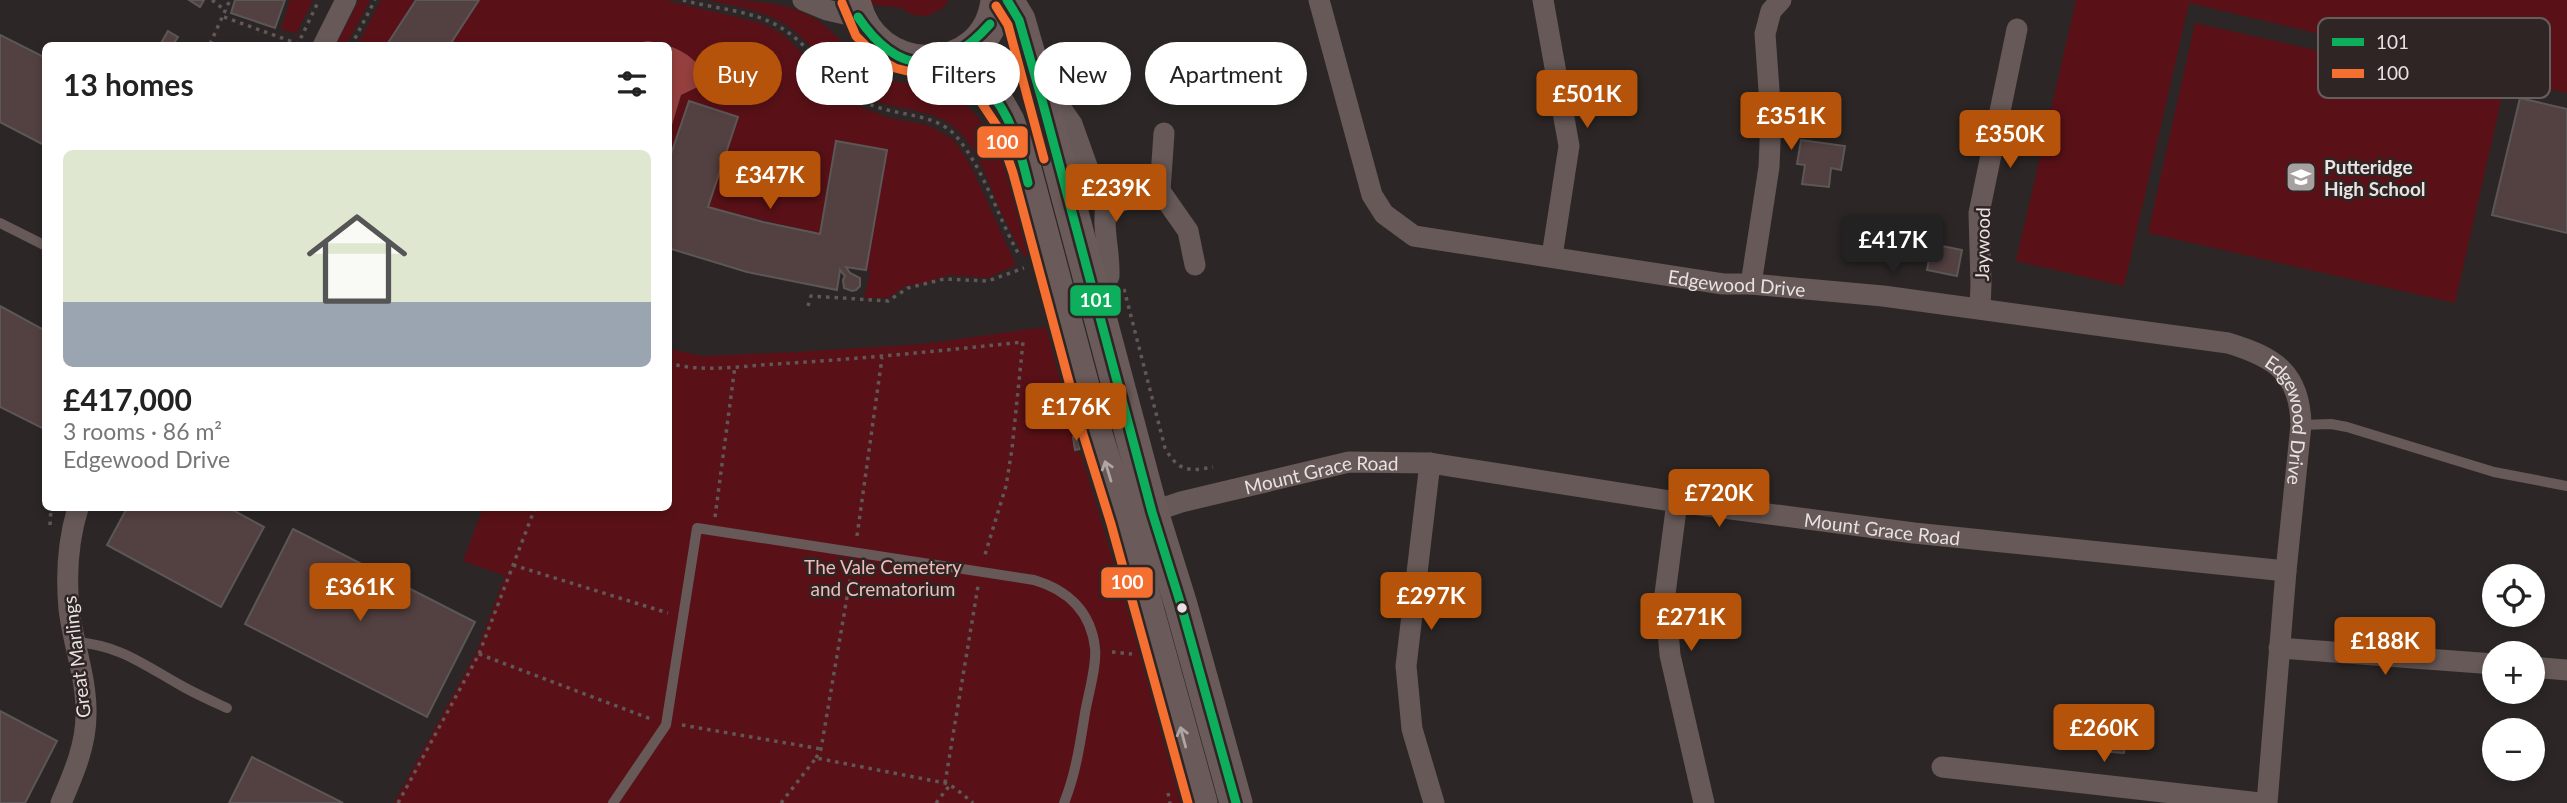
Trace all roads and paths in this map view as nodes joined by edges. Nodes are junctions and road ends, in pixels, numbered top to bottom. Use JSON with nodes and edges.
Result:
{"nodes":[{"id":1,"x":212,"y":0,"type":"edge"},
{"id":2,"x":229,"y":0,"type":"edge"},
{"id":3,"x":319,"y":0,"type":"edge"},
{"id":4,"x":346,"y":0,"type":"edge"},
{"id":5,"x":375,"y":0,"type":"edge"},
{"id":6,"x":683,"y":0,"type":"edge"},
{"id":7,"x":803,"y":0,"type":"edge"},
{"id":8,"x":997,"y":0,"type":"edge"},
{"id":9,"x":1007,"y":0,"type":"edge"},
{"id":10,"x":1320,"y":0,"type":"edge"},
{"id":11,"x":1544,"y":0,"type":"edge"},
{"id":12,"x":1782,"y":0,"type":"edge"},
{"id":13,"x":856,"y":9,"type":"edge"},
{"id":14,"x":226,"y":11,"type":"junction"},
{"id":15,"x":224,"y":17,"type":"junction"},
{"id":16,"x":2017,"y":29,"type":"dead end"},
{"id":17,"x":211,"y":42,"type":"edge"},
{"id":18,"x":292,"y":42,"type":"edge"},
{"id":19,"x":298,"y":42,"type":"edge"},
{"id":20,"x":325,"y":42,"type":"edge"},
{"id":21,"x":353,"y":42,"type":"edge"},
{"id":22,"x":975,"y":42,"type":"edge"},
{"id":23,"x":907,"y":59,"type":"edge"},
{"id":24,"x":1034,"y":73,"type":"edge"},
{"id":25,"x":999,"y":105,"type":"edge"},
{"id":26,"x":1044,"y":105,"type":"edge"},
{"id":27,"x":1059,"y":105,"type":"edge"},
{"id":28,"x":1164,"y":132,"type":"dead end"},
{"id":29,"x":1160,"y":191,"type":"junction"},
{"id":30,"x":1107,"y":205,"type":"junction"},
{"id":31,"x":0,"y":223,"type":"edge"},
{"id":32,"x":42,"y":244,"type":"edge"},
{"id":33,"x":1019,"y":256,"type":"dead end"},
{"id":34,"x":1552,"y":256,"type":"junction"},
{"id":35,"x":1195,"y":265,"type":"dead end"},
{"id":36,"x":1026,"y":267,"type":"dead end"},
{"id":37,"x":1107,"y":282,"type":"junction"},
{"id":38,"x":1751,"y":284,"type":"junction"},
{"id":39,"x":807,"y":306,"type":"dead end"},
{"id":40,"x":1980,"y":309,"type":"junction"},
{"id":41,"x":672,"y":364,"type":"edge"},
{"id":42,"x":735,"y":366,"type":"junction"},
{"id":43,"x":2301,"y":425,"type":"junction"},
{"id":44,"x":1430,"y":463,"type":"junction"},
{"id":45,"x":1213,"y":467,"type":"dead end"},
{"id":46,"x":2567,"y":486,"type":"edge"},
{"id":47,"x":1677,"y":502,"type":"junction"},
{"id":48,"x":77,"y":511,"type":"edge"},
{"id":49,"x":534,"y":511,"type":"edge"},
{"id":50,"x":1138,"y":516,"type":"junction"},
{"id":51,"x":713,"y":531,"type":"junction"},
{"id":52,"x":513,"y":565,"type":"junction"},
{"id":53,"x":2286,"y":571,"type":"junction"},
{"id":54,"x":981,"y":572,"type":"junction"},
{"id":55,"x":683,"y":618,"type":"junction"},
{"id":56,"x":75,"y":642,"type":"junction"},
{"id":57,"x":2279,"y":648,"type":"junction"},
{"id":58,"x":480,"y":654,"type":"junction"},
{"id":59,"x":2482,"y":663,"type":"edge"},
{"id":60,"x":2545,"y":668,"type":"edge"},
{"id":61,"x":2567,"y":670,"type":"edge"},
{"id":62,"x":227,"y":708,"type":"dead end"},
{"id":63,"x":666,"y":723,"type":"junction"},
{"id":64,"x":821,"y":750,"type":"dead end"},
{"id":65,"x":1942,"y":767,"type":"dead end"},
{"id":66,"x":948,"y":784,"type":"junction"},
{"id":67,"x":399,"y":801,"type":"edge"},
{"id":68,"x":61,"y":803,"type":"edge"},
{"id":69,"x":406,"y":803,"type":"edge"},
{"id":70,"x":613,"y":803,"type":"edge"},
{"id":71,"x":780,"y":803,"type":"edge"},
{"id":72,"x":936,"y":803,"type":"edge"},
{"id":73,"x":973,"y":803,"type":"edge"},
{"id":74,"x":1064,"y":803,"type":"edge"},
{"id":75,"x":1201,"y":803,"type":"edge"},
{"id":76,"x":1236,"y":803,"type":"edge"},
{"id":77,"x":1434,"y":803,"type":"edge"},
{"id":78,"x":1704,"y":803,"type":"edge"},
{"id":79,"x":2260,"y":803,"type":"edge"},
{"id":80,"x":2267,"y":803,"type":"edge"}],
"edges":[{"from":1,"to":14,"type":"path"},
{"from":2,"to":14,"type":"path"},
{"from":3,"to":19,"type":"path"},
{"from":4,"to":20,"type":"street"},
{"from":5,"to":21,"type":"path"},
{"from":6,"to":33,"type":"path"},
{"from":7,"to":13,"type":"street"},
{"from":8,"to":22,"type":"main road"},
{"from":9,"to":24,"type":"main road"},
{"from":10,"to":34,"type":"street","name":"Edgewood Drive"},
{"from":11,"to":34,"type":"street"},
{"from":12,"to":38,"type":"street"},
{"from":13,"to":23,"type":"main road"},
{"from":14,"to":15,"type":"path"},
{"from":15,"to":17,"type":"path"},
{"from":15,"to":18,"type":"path"},
{"from":16,"to":40,"type":"street","name":"Jaywood"},
{"from":50,"to":25,"type":"main road","one_way":true},
{"from":26,"to":37,"type":"main road"},
{"from":27,"to":30,"type":"street"},
{"from":28,"to":29,"type":"street"},
{"from":29,"to":30,"type":"street"},
{"from":29,"to":35,"type":"street"},
{"from":30,"to":37,"type":"street"},
{"from":31,"to":32,"type":"lane"},
{"from":34,"to":38,"type":"street","name":"Edgewood Drive"},
{"from":36,"to":39,"type":"path"},
{"from":37,"to":45,"type":"path"},
{"from":37,"to":50,"type":"main road"},
{"from":38,"to":40,"type":"street","name":"Edgewood Drive"},
{"from":40,"to":43,"type":"street","name":"Edgewood Drive"},
{"from":41,"to":42,"type":"path"},
{"from":42,"to":51,"type":"path"},
{"from":42,"to":54,"type":"path"},
{"from":43,"to":46,"type":"lane"},
{"from":43,"to":53,"type":"street","name":"Edgewood Drive"},
{"from":44,"to":47,"type":"street","name":"Mount Grace Road"},
{"from":44,"to":50,"type":"street","name":"Mount Grace Road"},
{"from":44,"to":77,"type":"street"},
{"from":47,"to":53,"type":"street","name":"Mount Grace Road"},
{"from":47,"to":78,"type":"street"},
{"from":48,"to":56,"type":"street","name":"Great Marlings"},
{"from":49,"to":52,"type":"path"},
{"from":75,"to":50,"type":"main road","one_way":true},
{"from":50,"to":76,"type":"main road"},
{"from":51,"to":54,"type":"lane"},
{"from":51,"to":55,"type":"lane"},
{"from":52,"to":55,"type":"path"},
{"from":52,"to":58,"type":"path"},
{"from":53,"to":57,"type":"street","name":"Edgewood Drive"},
{"from":54,"to":66,"type":"path"},
{"from":54,"to":74,"type":"lane"},
{"from":55,"to":63,"type":"lane"},
{"from":56,"to":62,"type":"lane"},
{"from":56,"to":68,"type":"street","name":"Great Marlings"},
{"from":57,"to":59,"type":"street"},
{"from":57,"to":80,"type":"street","name":"Edgewood Drive"},
{"from":58,"to":63,"type":"path"},
{"from":58,"to":67,"type":"path"},
{"from":60,"to":61,"type":"street"},
{"from":63,"to":64,"type":"path"},
{"from":63,"to":70,"type":"lane"},
{"from":65,"to":79,"type":"street"},
{"from":66,"to":71,"type":"path"},
{"from":66,"to":72,"type":"path"},
{"from":66,"to":73,"type":"path"},
{"from":67,"to":69,"type":"path"}]}
